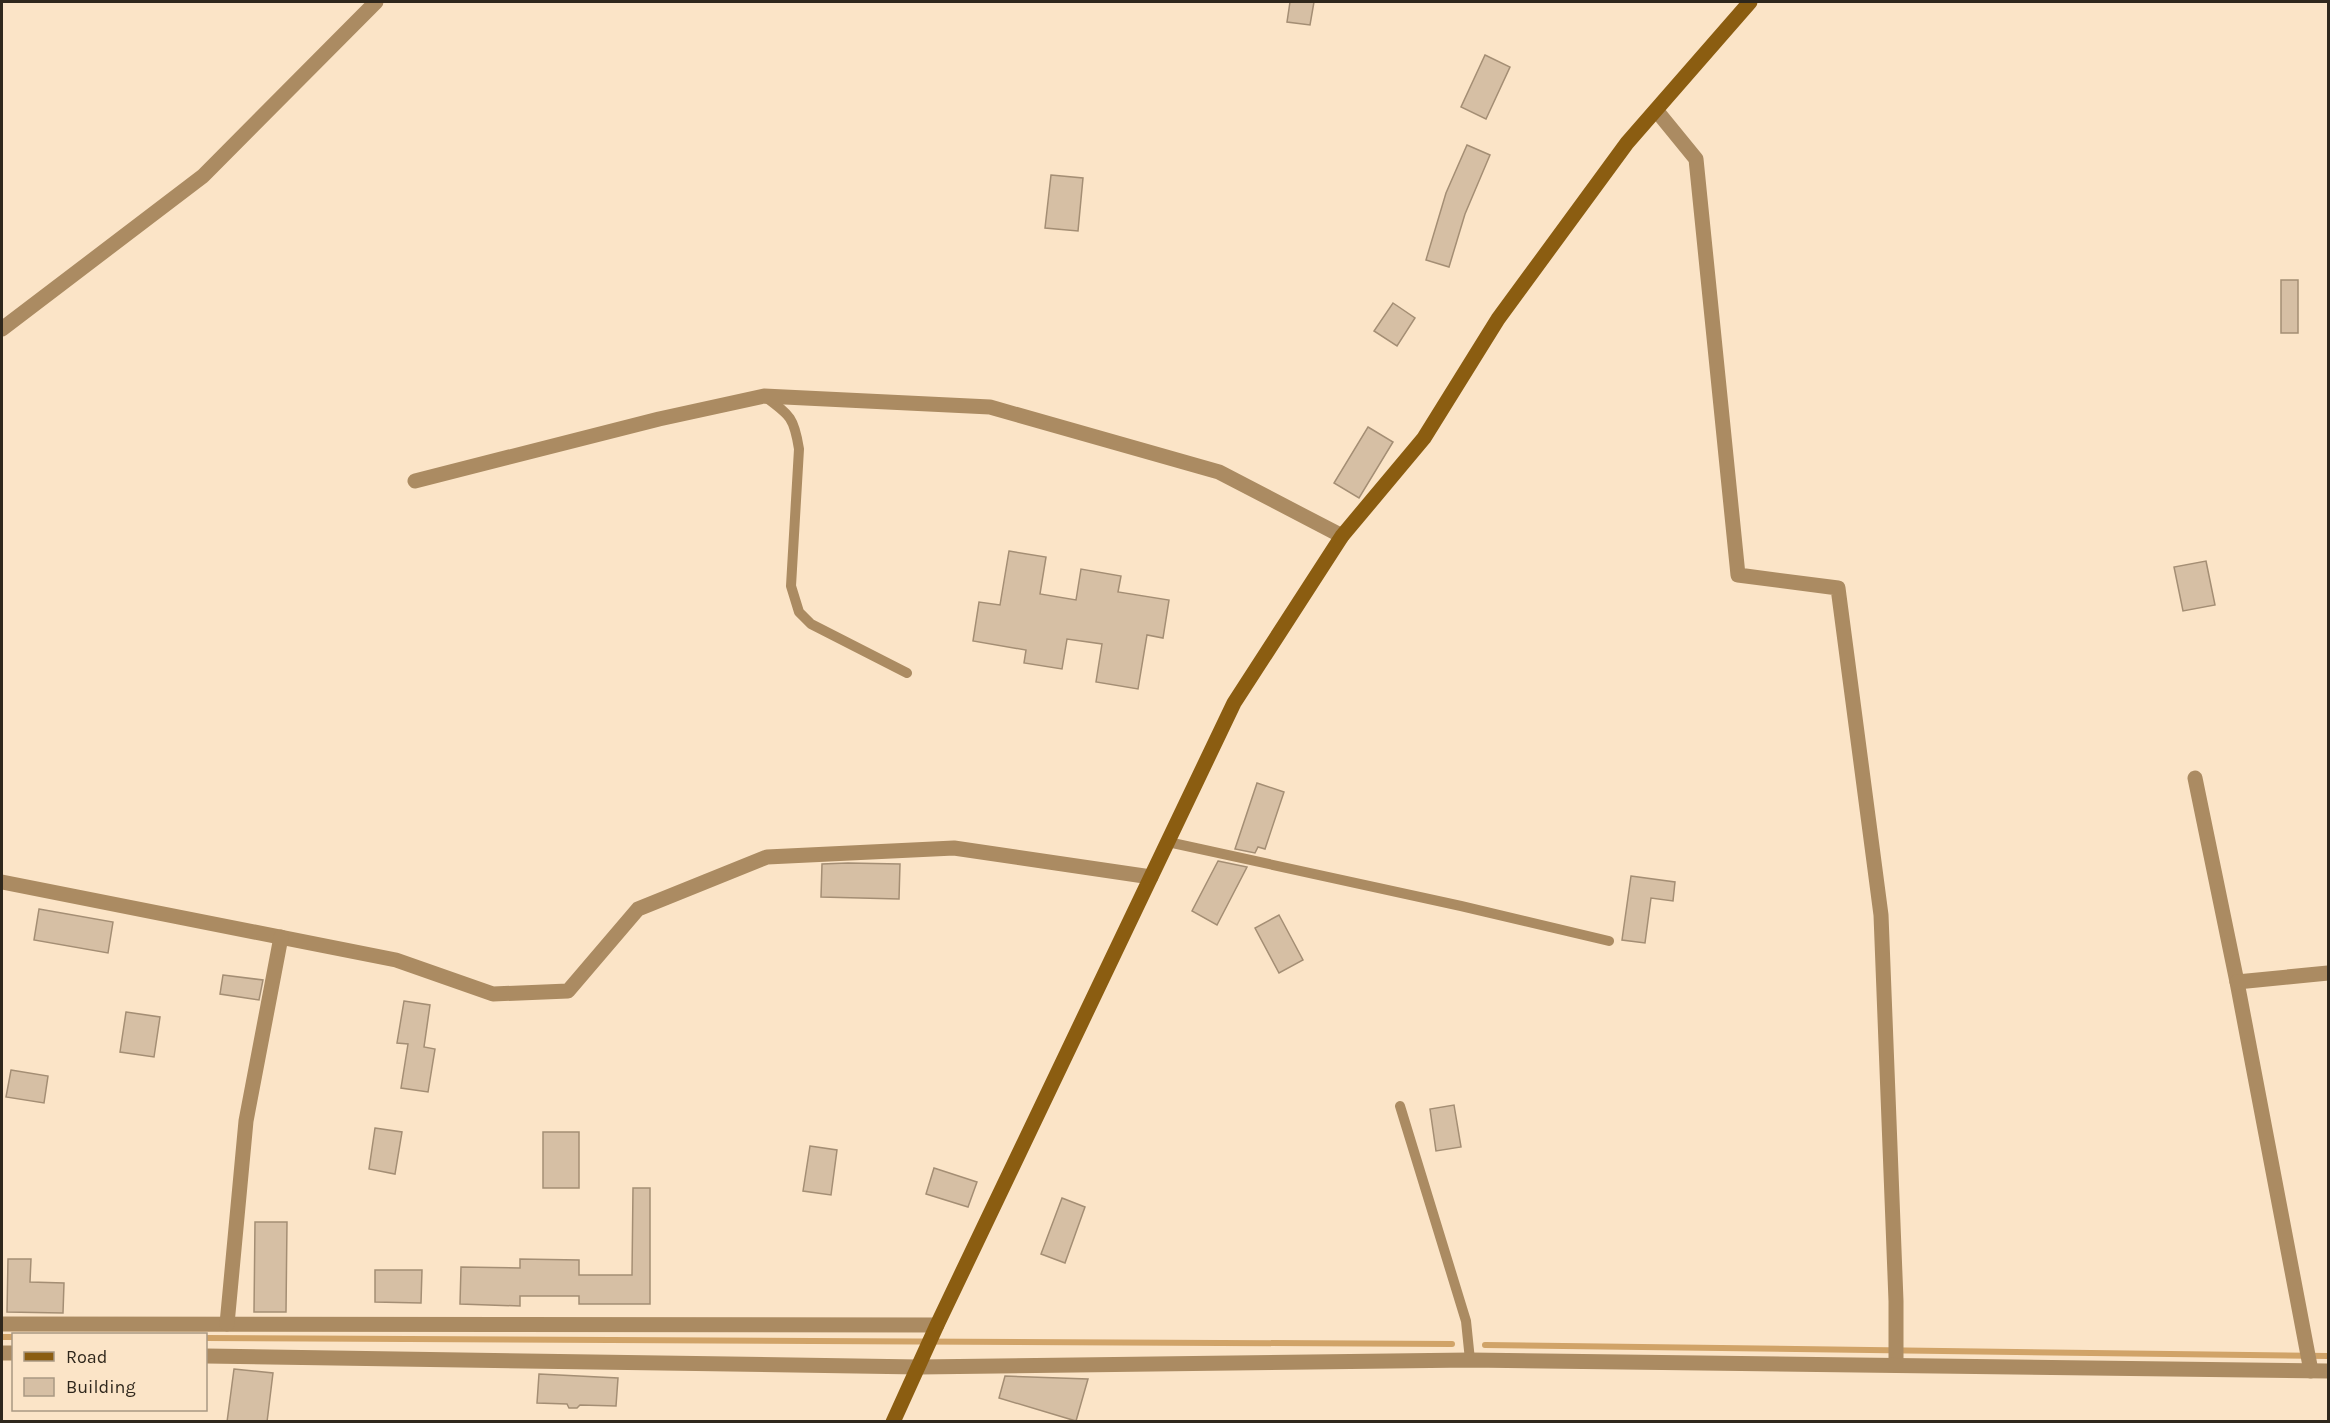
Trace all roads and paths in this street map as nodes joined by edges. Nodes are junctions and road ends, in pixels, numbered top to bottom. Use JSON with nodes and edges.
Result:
{"nodes":[{"id":1,"x":376,"y":2,"type":"edge"},
{"id":2,"x":1750,"y":2,"type":"edge"},
{"id":3,"x":1656,"y":110,"type":"junction"},
{"id":4,"x":2,"y":329,"type":"edge"},
{"id":5,"x":764,"y":396,"type":"junction"},
{"id":6,"x":415,"y":481,"type":"dead end"},
{"id":7,"x":1342,"y":536,"type":"junction"},
{"id":8,"x":907,"y":673,"type":"dead end"},
{"id":9,"x":2195,"y":778,"type":"dead end"},
{"id":10,"x":1168,"y":842,"type":"junction"},
{"id":11,"x":1151,"y":877,"type":"junction"},
{"id":12,"x":2,"y":882,"type":"edge"},
{"id":13,"x":281,"y":937,"type":"junction"},
{"id":14,"x":1609,"y":941,"type":"dead end"},
{"id":15,"x":2328,"y":973,"type":"edge"},
{"id":16,"x":2237,"y":982,"type":"junction"},
{"id":17,"x":1400,"y":1106,"type":"dead end"},
{"id":18,"x":2,"y":1324,"type":"edge"},
{"id":19,"x":227,"y":1324,"type":"junction"},
{"id":20,"x":937,"y":1325,"type":"junction"},
{"id":21,"x":207,"y":1356,"type":"edge"},
{"id":22,"x":922,"y":1360,"type":"junction"},
{"id":23,"x":1470,"y":1360,"type":"junction"},
{"id":24,"x":1896,"y":1363,"type":"junction"},
{"id":25,"x":2310,"y":1368,"type":"junction"},
{"id":26,"x":2328,"y":1371,"type":"edge"},
{"id":27,"x":893,"y":1422,"type":"edge"}],
"edges":[{"from":1,"to":4,"type":"street"},
{"from":2,"to":3,"type":"street"},
{"from":3,"to":7,"type":"street"},
{"from":3,"to":24,"type":"street"},
{"from":5,"to":6,"type":"street"},
{"from":5,"to":7,"type":"street"},
{"from":5,"to":8,"type":"lane"},
{"from":7,"to":10,"type":"street"},
{"from":9,"to":16,"type":"street"},
{"from":10,"to":11,"type":"street"},
{"from":10,"to":14,"type":"lane"},
{"from":11,"to":13,"type":"street"},
{"from":11,"to":20,"type":"street"},
{"from":12,"to":13,"type":"street"},
{"from":13,"to":19,"type":"street"},
{"from":15,"to":16,"type":"street"},
{"from":16,"to":25,"type":"street"},
{"from":17,"to":23,"type":"lane"},
{"from":18,"to":19,"type":"street"},
{"from":19,"to":20,"type":"street"},
{"from":20,"to":22,"type":"street"},
{"from":21,"to":22,"type":"street"},
{"from":22,"to":23,"type":"street"},
{"from":22,"to":27,"type":"street"},
{"from":23,"to":24,"type":"street"},
{"from":24,"to":25,"type":"street"},
{"from":25,"to":26,"type":"street"}]}
